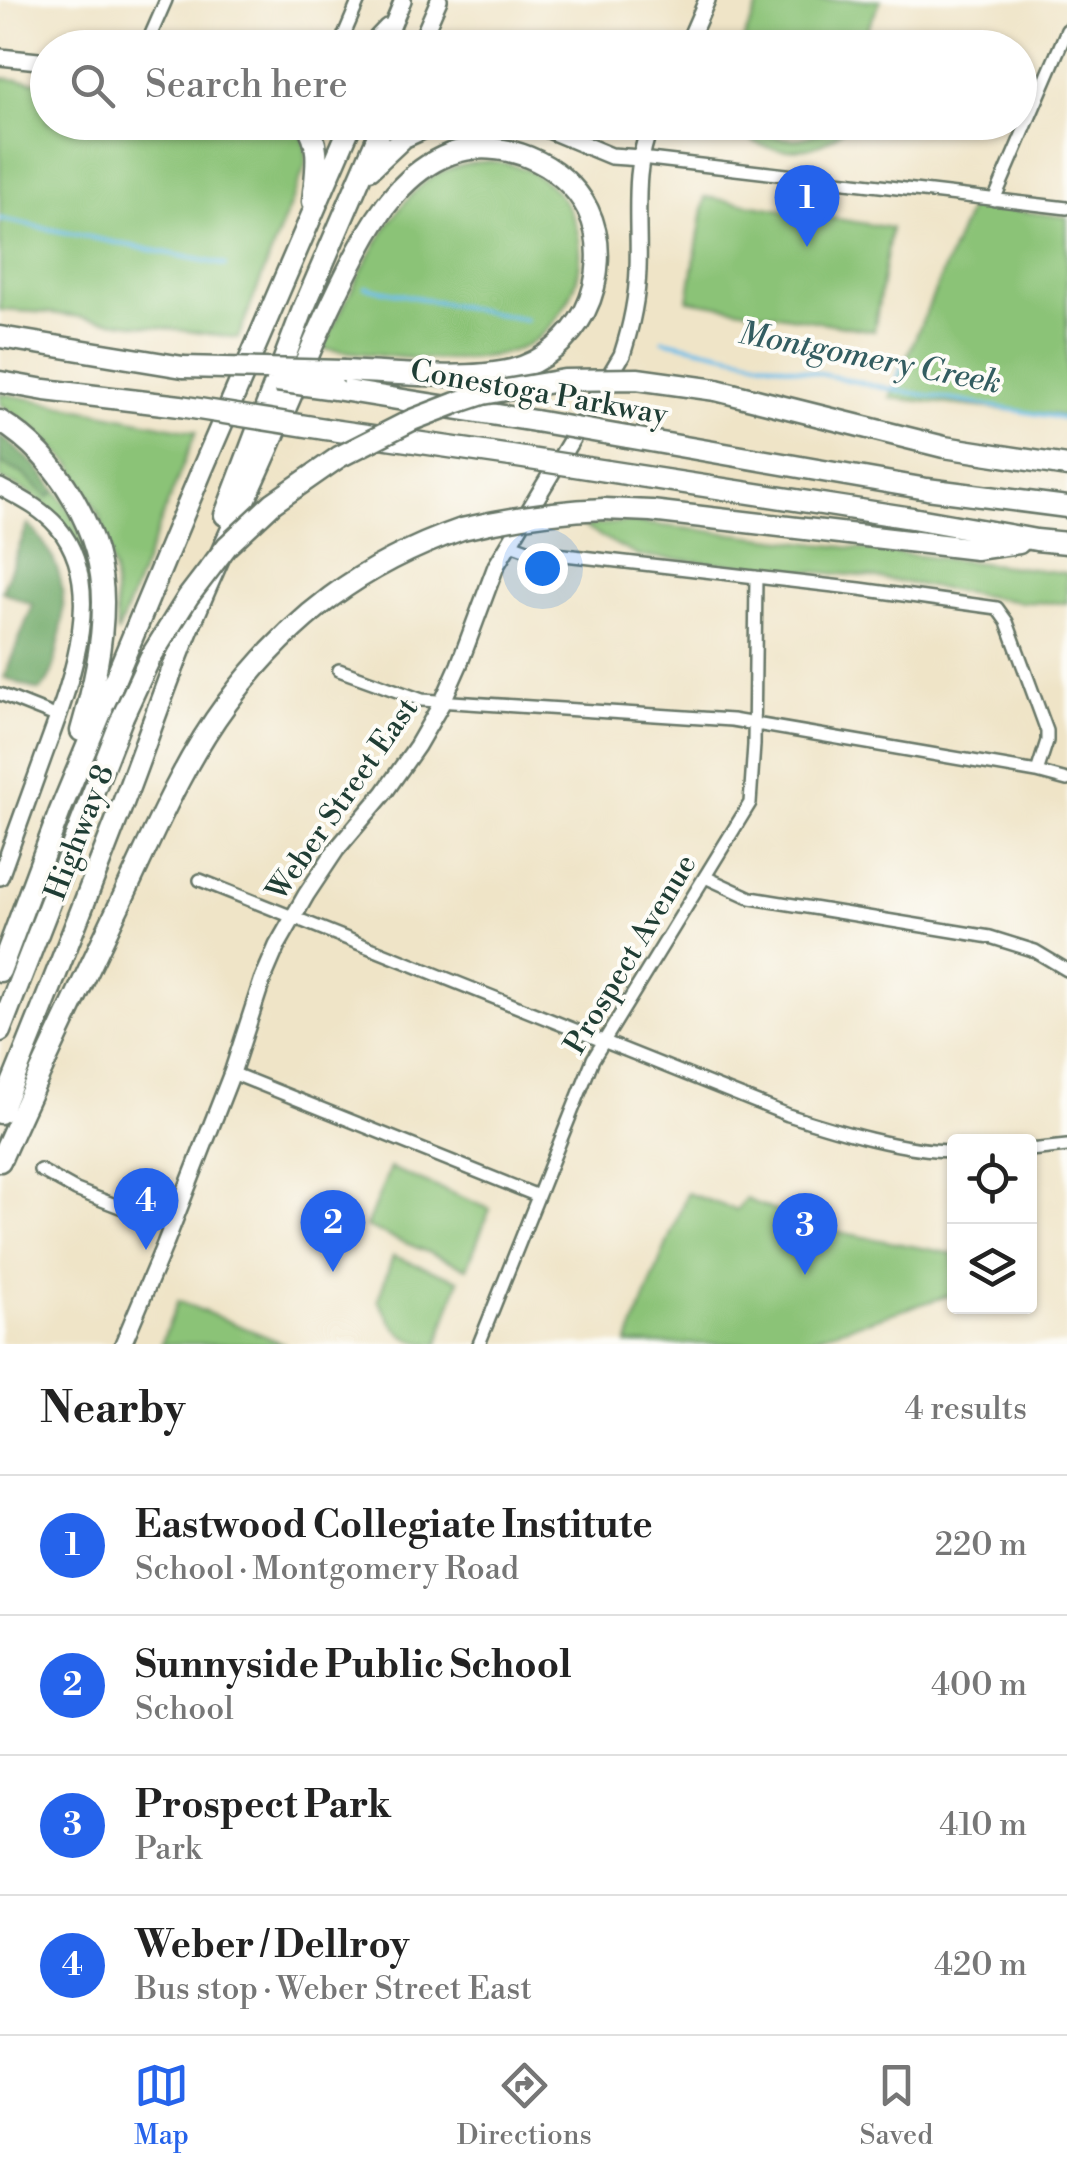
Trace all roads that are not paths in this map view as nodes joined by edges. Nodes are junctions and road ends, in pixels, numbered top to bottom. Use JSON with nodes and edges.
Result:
{"nodes":[{"id":1,"x":166,"y":0,"type":"edge"},
{"id":2,"x":358,"y":0,"type":"edge"},
{"id":3,"x":403,"y":0,"type":"edge"},
{"id":4,"x":439,"y":0,"type":"edge"},
{"id":5,"x":707,"y":0,"type":"edge"},
{"id":6,"x":394,"y":20,"type":"junction"},
{"id":7,"x":426,"y":28,"type":"edge"},
{"id":8,"x":152,"y":30,"type":"edge"},
{"id":9,"x":346,"y":30,"type":"edge"},
{"id":10,"x":384,"y":30,"type":"edge"},
{"id":11,"x":390,"y":30,"type":"edge"},
{"id":12,"x":694,"y":30,"type":"edge"},
{"id":13,"x":1067,"y":30,"type":"edge"},
{"id":14,"x":0,"y":58,"type":"edge"},
{"id":15,"x":30,"y":60,"type":"edge"},
{"id":16,"x":1037,"y":100,"type":"edge"},
{"id":17,"x":315,"y":140,"type":"edge"},
{"id":18,"x":345,"y":140,"type":"edge"},
{"id":19,"x":376,"y":140,"type":"edge"},
{"id":20,"x":402,"y":140,"type":"edge"},
{"id":21,"x":572,"y":140,"type":"edge"},
{"id":22,"x":645,"y":140,"type":"edge"},
{"id":23,"x":1020,"y":140,"type":"edge"},
{"id":24,"x":641,"y":158,"type":"junction"},
{"id":25,"x":358,"y":182,"type":"junction"},
{"id":26,"x":994,"y":200,"type":"junction"},
{"id":27,"x":1067,"y":208,"type":"edge"},
{"id":28,"x":312,"y":219,"type":"junction"},
{"id":29,"x":0,"y":338,"type":"edge"},
{"id":30,"x":339,"y":380,"type":"junction"},
{"id":31,"x":0,"y":382,"type":"edge"},
{"id":32,"x":0,"y":420,"type":"edge"},
{"id":33,"x":1067,"y":466,"type":"edge"},
{"id":34,"x":0,"y":487,"type":"edge"},
{"id":35,"x":1067,"y":507,"type":"edge"},
{"id":36,"x":1036,"y":540,"type":"junction"},
{"id":37,"x":508,"y":543,"type":"junction"},
{"id":38,"x":1067,"y":543,"type":"edge"},
{"id":39,"x":756,"y":578,"type":"junction"},
{"id":40,"x":189,"y":627,"type":"junction"},
{"id":41,"x":339,"y":670,"type":"dead end"},
{"id":42,"x":0,"y":694,"type":"edge"},
{"id":43,"x":443,"y":702,"type":"junction"},
{"id":44,"x":58,"y":718,"type":"junction"},
{"id":45,"x":754,"y":723,"type":"junction"},
{"id":46,"x":1038,"y":772,"type":"junction"},
{"id":47,"x":1067,"y":780,"type":"edge"},
{"id":48,"x":60,"y":811,"type":"junction"},
{"id":49,"x":705,"y":876,"type":"junction"},
{"id":50,"x":0,"y":877,"type":"edge"},
{"id":51,"x":200,"y":880,"type":"dead end"},
{"id":52,"x":293,"y":917,"type":"junction"},
{"id":53,"x":1067,"y":970,"type":"edge"},
{"id":54,"x":0,"y":971,"type":"edge"},
{"id":55,"x":0,"y":1031,"type":"edge"},
{"id":56,"x":602,"y":1042,"type":"junction"},
{"id":57,"x":232,"y":1073,"type":"junction"},
{"id":58,"x":0,"y":1113,"type":"edge"},
{"id":59,"x":1067,"y":1146,"type":"edge"},
{"id":60,"x":1037,"y":1149,"type":"edge"},
{"id":61,"x":947,"y":1151,"type":"edge"},
{"id":62,"x":0,"y":1161,"type":"edge"},
{"id":63,"x":40,"y":1170,"type":"dead end"},
{"id":64,"x":538,"y":1196,"type":"junction"},
{"id":65,"x":172,"y":1227,"type":"junction"},
{"id":66,"x":123,"y":1344,"type":"edge"},
{"id":67,"x":479,"y":1344,"type":"edge"}],
"edges":[{"from":1,"to":8,"type":"street"},
{"from":2,"to":9,"type":"street"},
{"from":3,"to":6,"type":"main road"},
{"from":4,"to":7,"type":"main road"},
{"from":5,"to":12,"type":"main road"},
{"from":6,"to":10,"type":"main road"},
{"from":6,"to":11,"type":"main road"},
{"from":13,"to":16,"type":"street"},
{"from":14,"to":15,"type":"main road"},
{"from":17,"to":28,"type":"highway"},
{"from":18,"to":28,"type":"highway"},
{"from":19,"to":25,"type":"highway"},
{"from":20,"to":25,"type":"highway"},
{"from":21,"to":24,"type":"main road"},
{"from":22,"to":24,"type":"main road","name":"Weber Street East"},
{"from":23,"to":26,"type":"street"},
{"from":24,"to":26,"type":"street"},
{"from":24,"to":37,"type":"main road","name":"Weber Street East"},
{"from":25,"to":40,"type":"highway"},
{"from":26,"to":27,"type":"street"},
{"from":28,"to":48,"type":"highway"},
{"from":29,"to":30,"type":"highway","name":"Conestoga Parkway","bridge":true},
{"from":30,"to":35,"type":"highway","name":"Conestoga Parkway","bridge":true},
{"from":30,"to":40,"type":"highway"},
{"from":31,"to":36,"type":"highway","bridge":true},
{"from":32,"to":48,"type":"highway"},
{"from":33,"to":55,"type":"highway","bridge":true},
{"from":34,"to":44,"type":"main road"},
{"from":36,"to":38,"type":"highway"},
{"from":36,"to":62,"type":"highway","bridge":true},
{"from":37,"to":39,"type":"street"},
{"from":37,"to":43,"type":"main road","name":"Weber Street East"},
{"from":39,"to":45,"type":"street","name":"Prospect Avenue"},
{"from":39,"to":46,"type":"street"},
{"from":40,"to":58,"type":"highway","name":"Highway 8"},
{"from":41,"to":43,"type":"street"},
{"from":42,"to":44,"type":"street"},
{"from":43,"to":45,"type":"street"},
{"from":43,"to":52,"type":"main road","name":"Weber Street East"},
{"from":44,"to":50,"type":"main road"},
{"from":45,"to":46,"type":"street"},
{"from":45,"to":49,"type":"street","name":"Prospect Avenue"},
{"from":46,"to":47,"type":"street"},
{"from":48,"to":54,"type":"highway","name":"Highway 8"},
{"from":49,"to":53,"type":"street"},
{"from":49,"to":56,"type":"street","name":"Prospect Avenue"},
{"from":51,"to":52,"type":"street"},
{"from":52,"to":56,"type":"street"},
{"from":52,"to":57,"type":"main road","name":"Weber Street East"},
{"from":56,"to":61,"type":"street"},
{"from":56,"to":64,"type":"street","name":"Prospect Avenue"},
{"from":57,"to":64,"type":"street"},
{"from":57,"to":65,"type":"main road","name":"Weber Street East"},
{"from":59,"to":60,"type":"street"},
{"from":63,"to":65,"type":"street"},
{"from":64,"to":67,"type":"street","name":"Prospect Avenue"},
{"from":65,"to":66,"type":"main road","name":"Weber Street East"}]}
